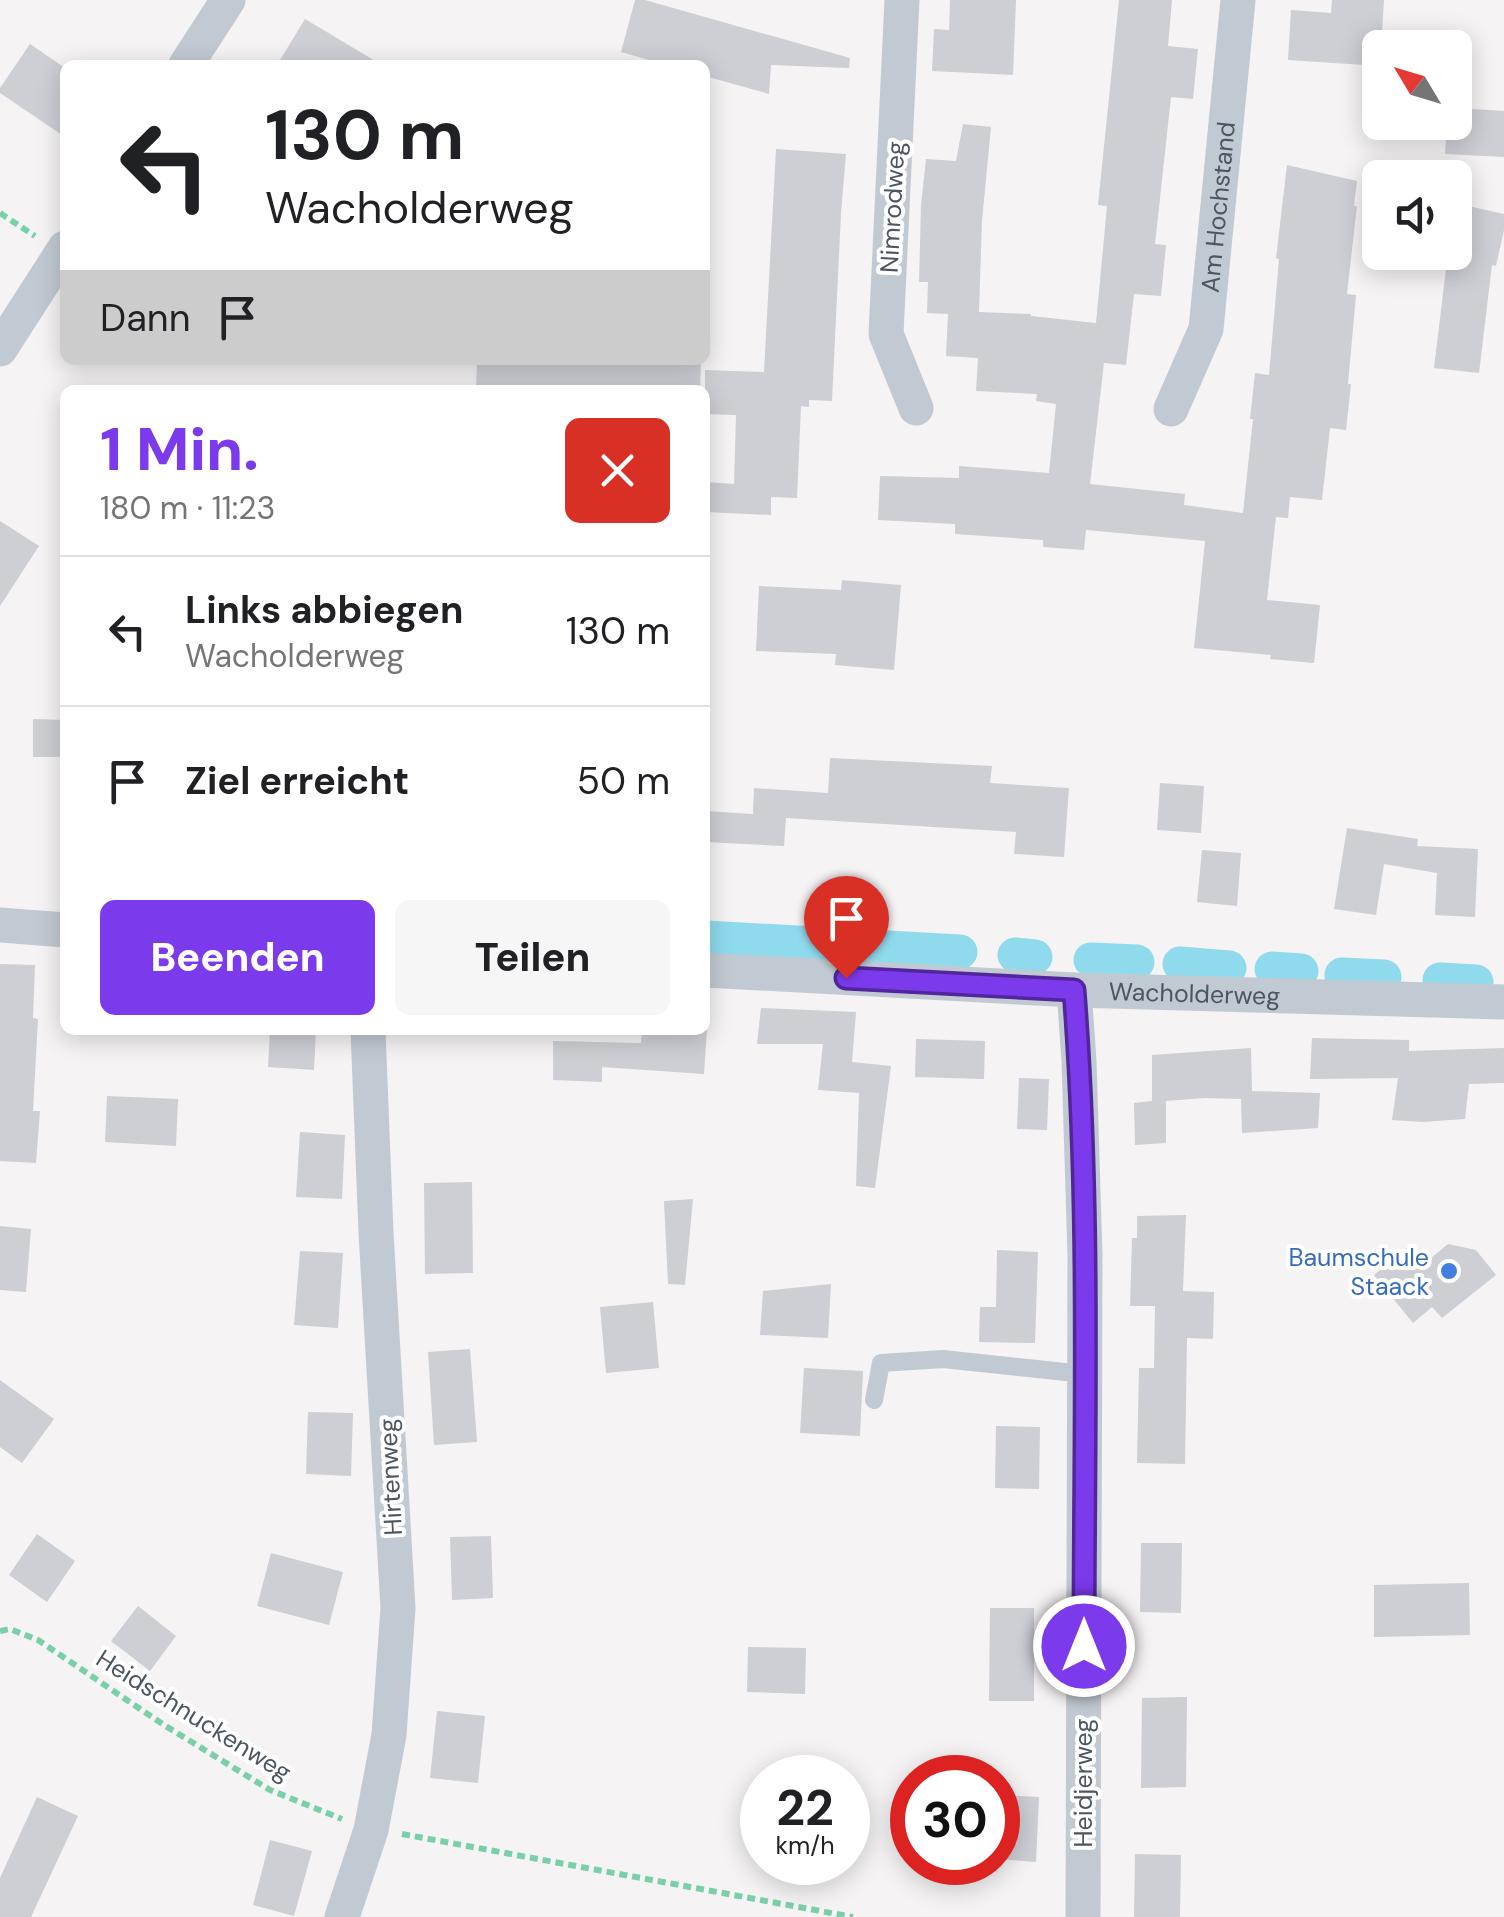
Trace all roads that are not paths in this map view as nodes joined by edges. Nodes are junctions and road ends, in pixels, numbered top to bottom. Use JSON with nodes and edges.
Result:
{"nodes":[{"id":1,"x":228,"y":0,"type":"edge"},
{"id":2,"x":902,"y":0,"type":"edge"},
{"id":3,"x":1238,"y":0,"type":"edge"},
{"id":4,"x":189,"y":60,"type":"edge"},
{"id":5,"x":60,"y":256,"type":"edge"},
{"id":6,"x":0,"y":349,"type":"edge"},
{"id":7,"x":916,"y":408,"type":"dead end"},
{"id":8,"x":1171,"y":409,"type":"dead end"},
{"id":9,"x":0,"y":925,"type":"edge"},
{"id":10,"x":60,"y":930,"type":"edge"},
{"id":11,"x":710,"y":970,"type":"edge"},
{"id":12,"x":1074,"y":990,"type":"junction"},
{"id":13,"x":1504,"y":1002,"type":"edge"},
{"id":14,"x":368,"y":1035,"type":"edge"},
{"id":15,"x":1084,"y":1374,"type":"junction"},
{"id":16,"x":874,"y":1400,"type":"dead end"},
{"id":17,"x":342,"y":1917,"type":"edge"},
{"id":18,"x":1083,"y":1917,"type":"edge"}],
"edges":[{"from":1,"to":4,"type":"street"},
{"from":2,"to":7,"type":"street","name":"Nimrodweg"},
{"from":3,"to":8,"type":"street","name":"Am Hochstand"},
{"from":5,"to":6,"type":"street"},
{"from":9,"to":10,"type":"street"},
{"from":11,"to":12,"type":"street","name":"Wacholderweg"},
{"from":12,"to":13,"type":"street","name":"Wacholderweg"},
{"from":12,"to":15,"type":"street","name":"Heidjerweg"},
{"from":14,"to":17,"type":"street","name":"Hirtenweg"},
{"from":15,"to":16,"type":"lane"},
{"from":15,"to":18,"type":"street","name":"Heidjerweg"}]}
